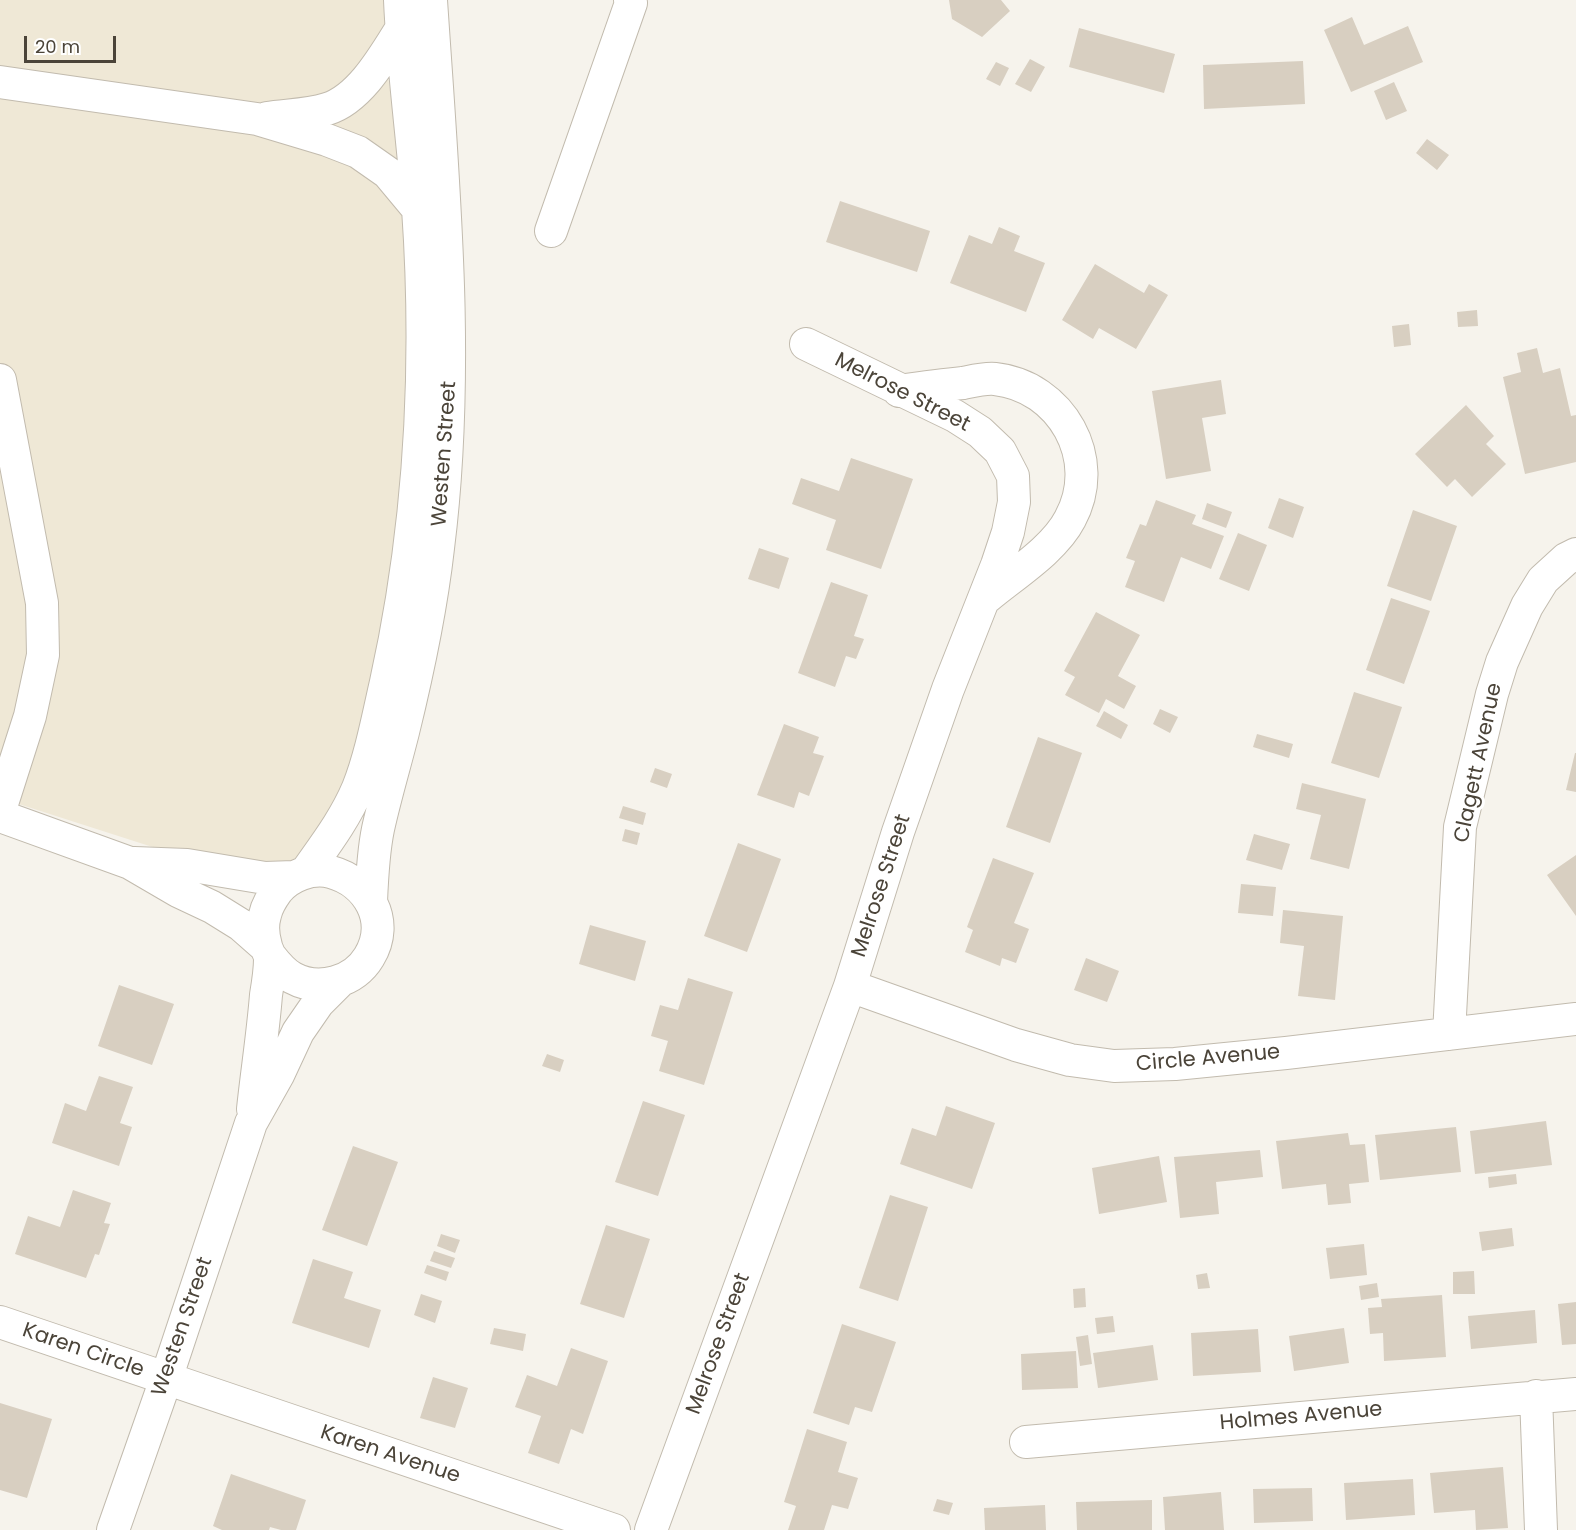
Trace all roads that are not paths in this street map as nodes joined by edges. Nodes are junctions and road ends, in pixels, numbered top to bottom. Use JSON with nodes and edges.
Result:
{"nodes":[{"id":1,"x":431,"y":0,"type":"edge"},
{"id":2,"x":630,"y":0,"type":"edge"},
{"id":3,"x":400,"y":14,"type":"edge"},
{"id":4,"x":0,"y":82,"type":"edge"},
{"id":5,"x":257,"y":119,"type":"junction"},
{"id":6,"x":418,"y":209,"type":"junction"},
{"id":7,"x":551,"y":231,"type":"dead end"},
{"id":8,"x":806,"y":344,"type":"dead end"},
{"id":9,"x":0,"y":380,"type":"edge"},
{"id":10,"x":899,"y":391,"type":"junction"},
{"id":11,"x":1576,"y":554,"type":"edge"},
{"id":12,"x":981,"y":602,"type":"junction"},
{"id":13,"x":0,"y":810,"type":"edge"},
{"id":14,"x":0,"y":816,"type":"edge"},
{"id":15,"x":130,"y":863,"type":"junction"},
{"id":16,"x":300,"y":875,"type":"junction"},
{"id":17,"x":371,"y":902,"type":"junction"},
{"id":18,"x":268,"y":952,"type":"junction"},
{"id":19,"x":340,"y":981,"type":"junction"},
{"id":20,"x":850,"y":986,"type":"junction"},
{"id":21,"x":1576,"y":1019,"type":"edge"},
{"id":22,"x":1449,"y":1034,"type":"junction"},
{"id":23,"x":251,"y":1123,"type":"junction"},
{"id":24,"x":0,"y":1322,"type":"edge"},
{"id":25,"x":166,"y":1379,"type":"junction"},
{"id":26,"x":1576,"y":1394,"type":"edge"},
{"id":27,"x":1536,"y":1396,"type":"junction"},
{"id":28,"x":1026,"y":1442,"type":"dead end"},
{"id":29,"x":113,"y":1530,"type":"edge"},
{"id":30,"x":614,"y":1530,"type":"edge"},
{"id":31,"x":651,"y":1530,"type":"edge"},
{"id":32,"x":1541,"y":1530,"type":"edge"}],
"edges":[{"from":1,"to":17,"type":"street","name":"Westen Street"},
{"from":2,"to":7,"type":"street"},
{"from":3,"to":5,"type":"street"},
{"from":3,"to":6,"type":"street","name":"Westen Street"},
{"from":4,"to":5,"type":"street"},
{"from":5,"to":6,"type":"street"},
{"from":6,"to":16,"type":"street","name":"Westen Street"},
{"from":8,"to":10,"type":"street","name":"Melrose Street"},
{"from":9,"to":13,"type":"street"},
{"from":10,"to":12,"type":"street","name":"Melrose Street"},
{"from":10,"to":12,"type":"street"},
{"from":11,"to":22,"type":"street","name":"Clagett Avenue"},
{"from":12,"to":20,"type":"street","name":"Melrose Street"},
{"from":14,"to":15,"type":"street"},
{"from":15,"to":16,"type":"street"},
{"from":15,"to":18,"type":"street"},
{"from":16,"to":17,"type":"street"},
{"from":16,"to":18,"type":"street"},
{"from":17,"to":19,"type":"street"},
{"from":18,"to":19,"type":"street"},
{"from":18,"to":23,"type":"street","name":"Westen Street"},
{"from":19,"to":23,"type":"street","name":"Westen Street"},
{"from":20,"to":22,"type":"street","name":"Circle Avenue"},
{"from":20,"to":31,"type":"street","name":"Melrose Street"},
{"from":21,"to":22,"type":"street","name":"Circle Avenue"},
{"from":23,"to":25,"type":"street","name":"Westen Street"},
{"from":24,"to":25,"type":"street","name":"Karen Circle"},
{"from":25,"to":29,"type":"street","name":"Westen Street"},
{"from":25,"to":30,"type":"street","name":"Karen Avenue"},
{"from":26,"to":27,"type":"street","name":"Holmes Avenue"},
{"from":27,"to":28,"type":"street","name":"Holmes Avenue"},
{"from":27,"to":32,"type":"street"}]}
